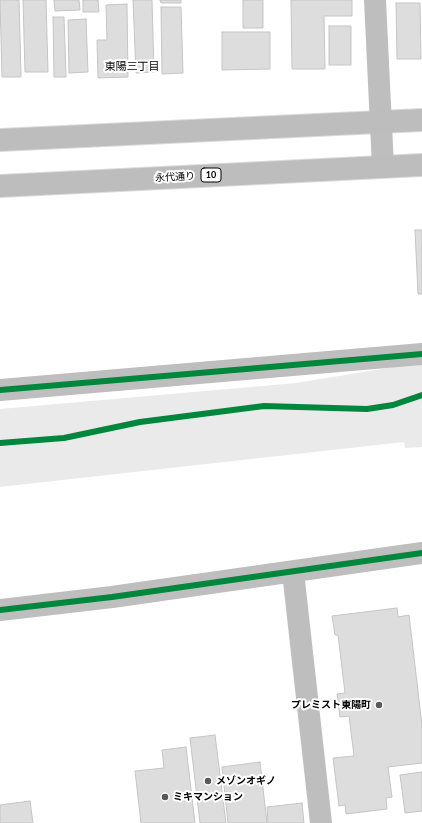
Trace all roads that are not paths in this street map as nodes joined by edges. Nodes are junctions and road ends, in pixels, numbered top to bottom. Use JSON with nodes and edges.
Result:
{"nodes":[{"id":1,"x":375,"y":0,"type":"edge"},
{"id":2,"x":422,"y":120,"type":"edge"},
{"id":3,"x":381,"y":122,"type":"junction"},
{"id":4,"x":0,"y":140,"type":"edge"},
{"id":5,"x":422,"y":165,"type":"edge"},
{"id":6,"x":383,"y":167,"type":"junction"},
{"id":7,"x":0,"y":186,"type":"edge"},
{"id":8,"x":422,"y":354,"type":"edge"},
{"id":9,"x":0,"y":390,"type":"edge"},
{"id":10,"x":422,"y":553,"type":"edge"},
{"id":11,"x":293,"y":572,"type":"junction"},
{"id":12,"x":0,"y":610,"type":"edge"},
{"id":13,"x":321,"y":823,"type":"edge"}],
"edges":[{"from":1,"to":3,"type":"street"},
{"from":2,"to":3,"type":"main road"},
{"from":3,"to":4,"type":"main road"},
{"from":3,"to":6,"type":"street"},
{"from":5,"to":6,"type":"main road","name":"永代通り","number":"10"},
{"from":6,"to":7,"type":"main road","name":"永代通り","number":"10"},
{"from":8,"to":9,"type":"street"},
{"from":10,"to":11,"type":"street"},
{"from":11,"to":12,"type":"street"},
{"from":11,"to":13,"type":"street"}]}
